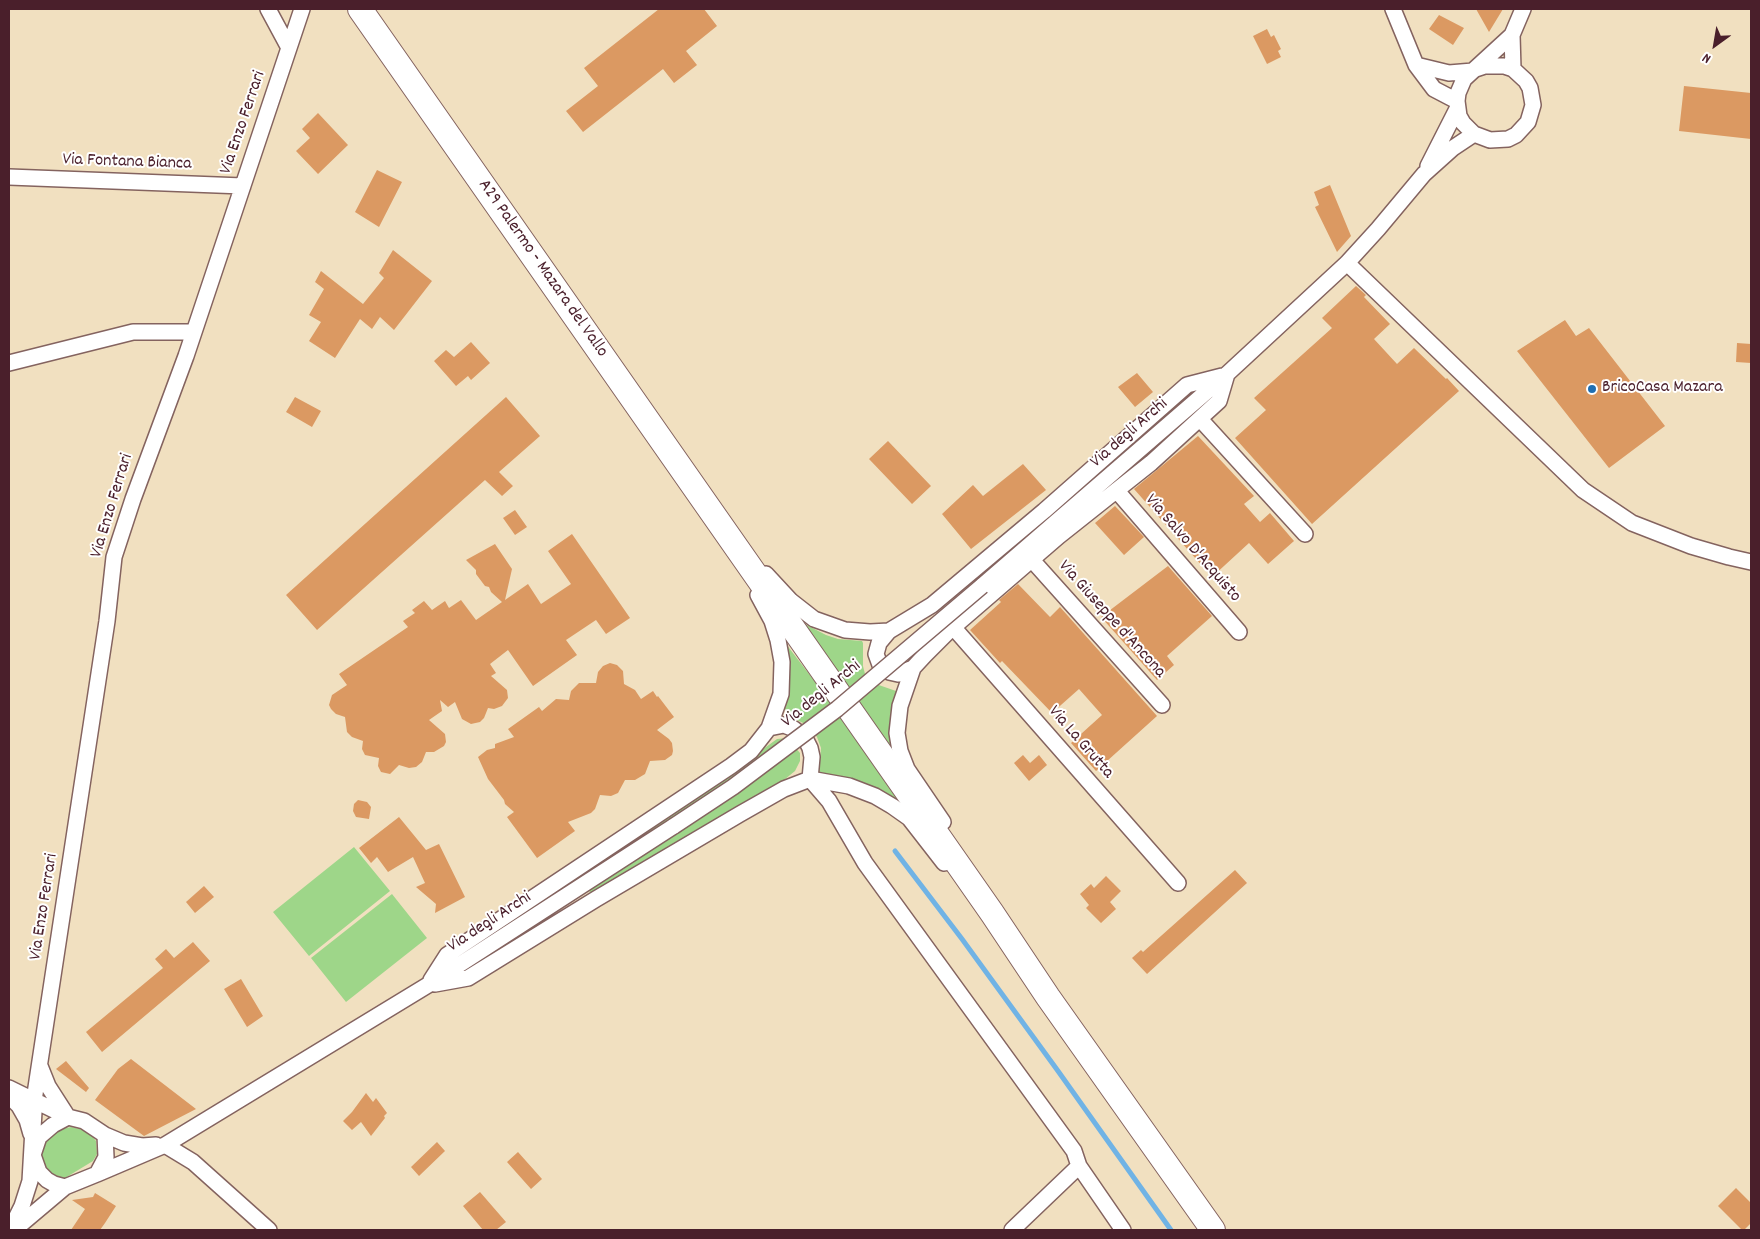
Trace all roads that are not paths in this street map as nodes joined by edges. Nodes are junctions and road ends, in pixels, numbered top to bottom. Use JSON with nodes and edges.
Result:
{"nodes":[{"id":1,"x":268,"y":9,"type":"edge"},
{"id":2,"x":302,"y":9,"type":"edge"},
{"id":3,"x":360,"y":9,"type":"edge"},
{"id":4,"x":1393,"y":9,"type":"edge"},
{"id":5,"x":1523,"y":9,"type":"edge"},
{"id":6,"x":1512,"y":35,"type":"junction"},
{"id":7,"x":289,"y":48,"type":"junction"},
{"id":8,"x":1416,"y":65,"type":"junction"},
{"id":9,"x":1513,"y":69,"type":"junction"},
{"id":10,"x":1474,"y":70,"type":"junction"},
{"id":11,"x":1457,"y":105,"type":"junction"},
{"id":12,"x":1474,"y":134,"type":"junction"},
{"id":13,"x":1424,"y":174,"type":"junction"},
{"id":14,"x":9,"y":177,"type":"edge"},
{"id":15,"x":243,"y":186,"type":"junction"},
{"id":16,"x":1347,"y":263,"type":"junction"},
{"id":17,"x":194,"y":332,"type":"junction"},
{"id":18,"x":9,"y":363,"type":"edge"},
{"id":19,"x":1227,"y":374,"type":"junction"},
{"id":20,"x":1200,"y":419,"type":"junction"},
{"id":21,"x":1117,"y":491,"type":"junction"},
{"id":22,"x":724,"y":529,"type":"junction"},
{"id":23,"x":1305,"y":534,"type":"dead end"},
{"id":24,"x":1032,"y":560,"type":"junction"},
{"id":25,"x":1751,"y":562,"type":"edge"},
{"id":26,"x":953,"y":628,"type":"junction"},
{"id":27,"x":889,"y":631,"type":"junction"},
{"id":28,"x":1239,"y":632,"type":"dead end"},
{"id":29,"x":913,"y":668,"type":"junction"},
{"id":30,"x":1162,"y":705,"type":"dead end"},
{"id":31,"x":769,"y":728,"type":"junction"},
{"id":32,"x":810,"y":779,"type":"junction"},
{"id":33,"x":1178,"y":883,"type":"dead end"},
{"id":34,"x":992,"y":913,"type":"junction"},
{"id":35,"x":428,"y":985,"type":"junction"},
{"id":36,"x":40,"y":1065,"type":"junction"},
{"id":37,"x":9,"y":1088,"type":"edge"},
{"id":38,"x":9,"y":1096,"type":"edge"},
{"id":39,"x":35,"y":1100,"type":"junction"},
{"id":40,"x":68,"y":1117,"type":"junction"},
{"id":41,"x":106,"y":1135,"type":"junction"},
{"id":42,"x":165,"y":1145,"type":"junction"},
{"id":43,"x":33,"y":1155,"type":"junction"},
{"id":44,"x":1079,"y":1166,"type":"junction"},
{"id":45,"x":97,"y":1174,"type":"junction"},
{"id":46,"x":65,"y":1187,"type":"junction"},
{"id":47,"x":10,"y":1230,"type":"edge"},
{"id":48,"x":14,"y":1230,"type":"edge"},
{"id":49,"x":269,"y":1230,"type":"edge"},
{"id":50,"x":1012,"y":1230,"type":"edge"},
{"id":51,"x":1123,"y":1230,"type":"edge"},
{"id":52,"x":1213,"y":1230,"type":"edge"}],
"edges":[{"from":1,"to":7,"type":"street"},
{"from":2,"to":7,"type":"street","name":"Via Enzo Ferrari"},
{"from":3,"to":22,"type":"main road","name":"A29 Palermo - Mazara del Vallo"},
{"from":4,"to":8,"type":"street"},
{"from":5,"to":6,"type":"street"},
{"from":6,"to":9,"type":"street"},
{"from":6,"to":10,"type":"street"},
{"from":7,"to":15,"type":"street","name":"Via Enzo Ferrari"},
{"from":8,"to":10,"type":"street"},
{"from":8,"to":11,"type":"street"},
{"from":9,"to":10,"type":"street"},
{"from":9,"to":12,"type":"street"},
{"from":10,"to":11,"type":"street"},
{"from":11,"to":12,"type":"street"},
{"from":11,"to":13,"type":"street","name":"Via degli Archi"},
{"from":12,"to":13,"type":"street","name":"Via degli Archi"},
{"from":13,"to":16,"type":"street","name":"Via degli Archi"},
{"from":14,"to":15,"type":"street","name":"Via Fontana Bianca"},
{"from":15,"to":17,"type":"street","name":"Via Enzo Ferrari"},
{"from":16,"to":19,"type":"street","name":"Via degli Archi"},
{"from":16,"to":25,"type":"street"},
{"from":17,"to":18,"type":"street"},
{"from":17,"to":36,"type":"street","name":"Via Enzo Ferrari"},
{"from":19,"to":20,"type":"street"},
{"from":19,"to":27,"type":"street"},
{"from":19,"to":35,"type":"street","name":"Via degli Archi","bridge":true},
{"from":20,"to":21,"type":"street"},
{"from":20,"to":23,"type":"street"},
{"from":21,"to":24,"type":"street"},
{"from":21,"to":28,"type":"street","name":"Via Salvo D'Acquisto"},
{"from":22,"to":27,"type":"street"},
{"from":22,"to":31,"type":"street"},
{"from":22,"to":34,"type":"main road","name":"A29 Palermo - Mazara del Vallo"},
{"from":24,"to":26,"type":"street"},
{"from":24,"to":30,"type":"street","name":"Via Giuseppe d'Ancona"},
{"from":26,"to":29,"type":"street"},
{"from":26,"to":33,"type":"street","name":"Via La Grutta"},
{"from":27,"to":29,"type":"street"},
{"from":29,"to":34,"type":"street"},
{"from":31,"to":32,"type":"street"},
{"from":31,"to":35,"type":"street"},
{"from":32,"to":34,"type":"street"},
{"from":32,"to":35,"type":"street"},
{"from":32,"to":44,"type":"street"},
{"from":34,"to":52,"type":"main road","name":"A29 Palermo - Mazara del Vallo"},
{"from":35,"to":42,"type":"street","name":"Via degli Archi"},
{"from":36,"to":39,"type":"street","name":"Via Enzo Ferrari"},
{"from":36,"to":40,"type":"street"},
{"from":37,"to":39,"type":"street"},
{"from":38,"to":43,"type":"street"},
{"from":39,"to":40,"type":"street"},
{"from":39,"to":43,"type":"street","name":"Via Enzo Ferrari"},
{"from":40,"to":41,"type":"street"},
{"from":40,"to":43,"type":"street"},
{"from":41,"to":42,"type":"street"},
{"from":41,"to":45,"type":"street"},
{"from":42,"to":45,"type":"street","name":"Via degli Archi"},
{"from":42,"to":49,"type":"street"},
{"from":43,"to":46,"type":"street"},
{"from":43,"to":47,"type":"street"},
{"from":44,"to":50,"type":"street"},
{"from":44,"to":51,"type":"street"},
{"from":45,"to":46,"type":"street"},
{"from":46,"to":48,"type":"street"}]}
